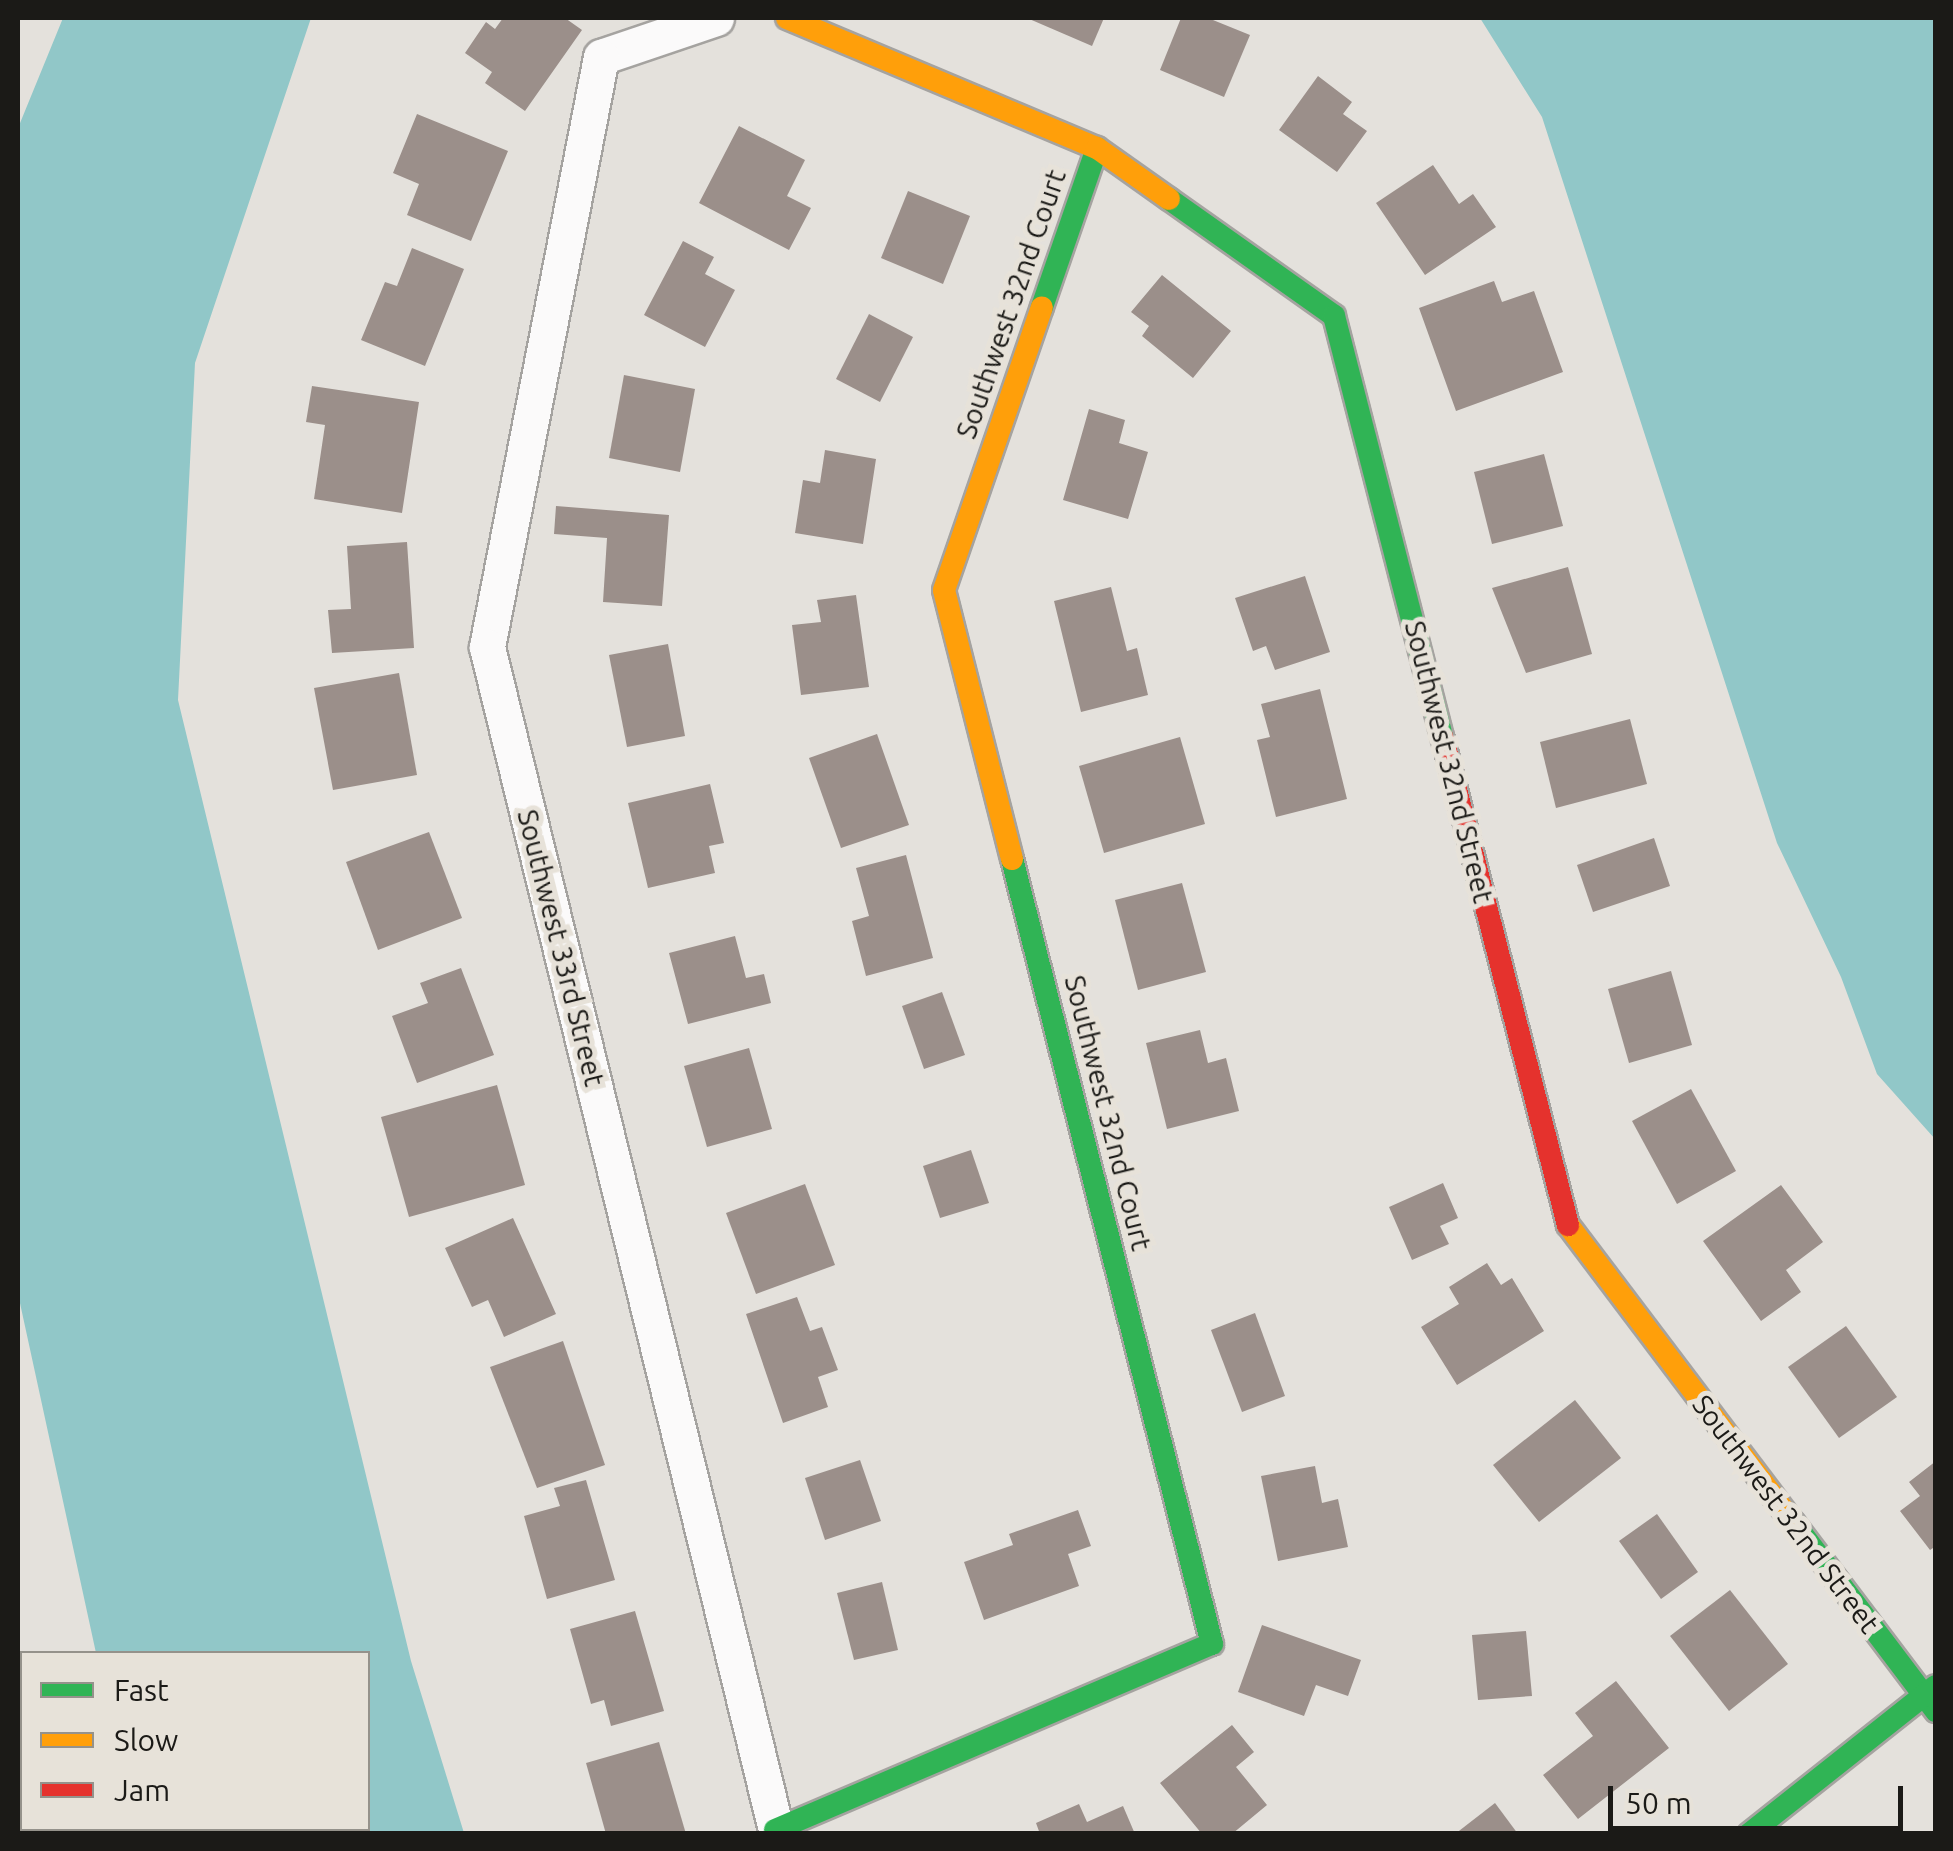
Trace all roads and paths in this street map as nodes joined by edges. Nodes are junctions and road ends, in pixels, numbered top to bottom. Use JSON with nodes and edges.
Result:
{"nodes":[{"id":1,"x":716,"y":18,"type":"edge"},
{"id":2,"x":787,"y":18,"type":"edge"},
{"id":3,"x":1097,"y":148,"type":"junction"},
{"id":4,"x":1931,"y":1697,"type":"edge"},
{"id":5,"x":776,"y":1832,"type":"edge"},
{"id":6,"x":1749,"y":1834,"type":"edge"}],
"edges":[{"from":1,"to":5,"type":"street","name":"Southwest 33rd Street"},
{"from":2,"to":3,"type":"street","name":"Southwest 32nd Street"},
{"from":3,"to":4,"type":"street","name":"Southwest 32nd Street"},
{"from":3,"to":5,"type":"street","name":"Southwest 32nd Court"},
{"from":4,"to":6,"type":"street"}]}
